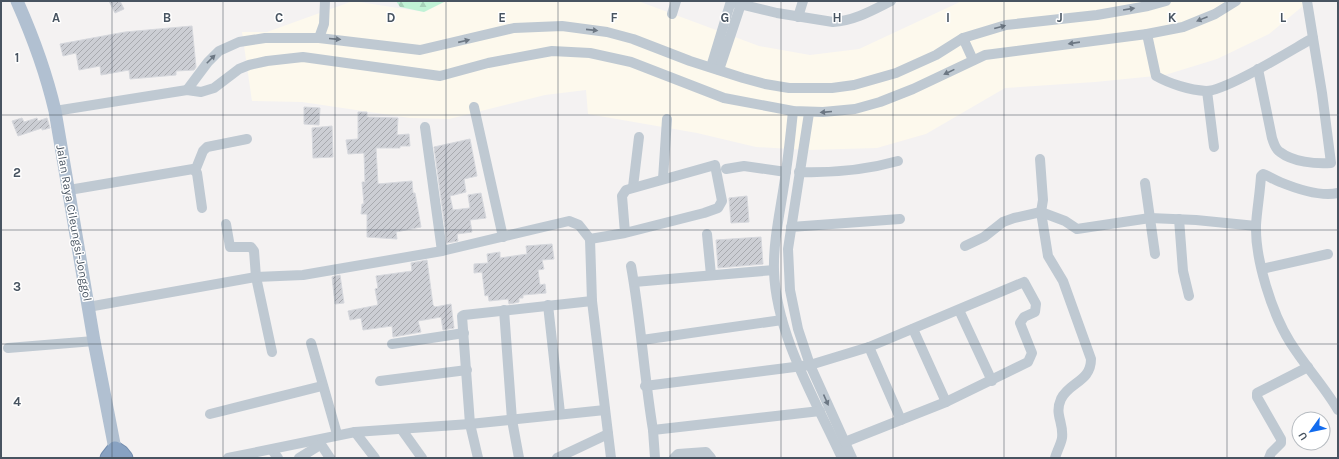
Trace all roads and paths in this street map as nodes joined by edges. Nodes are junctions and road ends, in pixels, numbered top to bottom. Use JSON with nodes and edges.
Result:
{"nodes":[{"id":1,"x":18,"y":1,"type":"edge"},
{"id":2,"x":325,"y":1,"type":"edge"},
{"id":3,"x":676,"y":1,"type":"edge"},
{"id":4,"x":803,"y":1,"type":"edge"},
{"id":5,"x":891,"y":1,"type":"edge"},
{"id":6,"x":1166,"y":1,"type":"edge"},
{"id":7,"x":1236,"y":1,"type":"edge"},
{"id":8,"x":1307,"y":1,"type":"edge"},
{"id":9,"x":736,"y":2,"type":"edge"},
{"id":10,"x":672,"y":14,"type":"dead end"},
{"id":11,"x":798,"y":17,"type":"junction"},
{"id":12,"x":1146,"y":34,"type":"junction"},
{"id":13,"x":319,"y":38,"type":"junction"},
{"id":14,"x":1313,"y":38,"type":"junction"},
{"id":15,"x":964,"y":40,"type":"junction"},
{"id":16,"x":972,"y":57,"type":"junction"},
{"id":17,"x":715,"y":69,"type":"junction"},
{"id":18,"x":1258,"y":69,"type":"junction"},
{"id":19,"x":187,"y":90,"type":"junction"},
{"id":20,"x":1207,"y":91,"type":"junction"},
{"id":21,"x":474,"y":108,"type":"dead end"},
{"id":22,"x":55,"y":111,"type":"junction"},
{"id":23,"x":793,"y":111,"type":"junction"},
{"id":24,"x":809,"y":113,"type":"junction"},
{"id":25,"x":667,"y":119,"type":"dead end"},
{"id":26,"x":425,"y":127,"type":"dead end"},
{"id":27,"x":639,"y":137,"type":"dead end"},
{"id":28,"x":247,"y":139,"type":"dead end"},
{"id":29,"x":1214,"y":147,"type":"dead end"},
{"id":30,"x":1040,"y":159,"type":"dead end"},
{"id":31,"x":898,"y":161,"type":"dead end"},
{"id":32,"x":1334,"y":162,"type":"edge"},
{"id":33,"x":726,"y":169,"type":"dead end"},
{"id":34,"x":195,"y":171,"type":"junction"},
{"id":35,"x":786,"y":172,"type":"junction"},
{"id":36,"x":799,"y":172,"type":"junction"},
{"id":37,"x":662,"y":179,"type":"junction"},
{"id":38,"x":1145,"y":183,"type":"dead end"},
{"id":39,"x":633,"y":187,"type":"junction"},
{"id":40,"x":69,"y":190,"type":"junction"},
{"id":41,"x":1338,"y":194,"type":"edge"},
{"id":42,"x":202,"y":208,"type":"dead end"},
{"id":43,"x":1041,"y":212,"type":"junction"},
{"id":44,"x":1150,"y":218,"type":"junction"},
{"id":45,"x":1179,"y":219,"type":"junction"},
{"id":46,"x":900,"y":220,"type":"dead end"},
{"id":47,"x":226,"y":224,"type":"dead end"},
{"id":48,"x":1256,"y":226,"type":"junction"},
{"id":49,"x":791,"y":227,"type":"junction"},
{"id":50,"x":625,"y":233,"type":"junction"},
{"id":51,"x":707,"y":234,"type":"dead end"},
{"id":52,"x":503,"y":237,"type":"junction"},
{"id":53,"x":590,"y":239,"type":"junction"},
{"id":54,"x":965,"y":246,"type":"dead end"},
{"id":55,"x":442,"y":251,"type":"junction"},
{"id":56,"x":1155,"y":254,"type":"dead end"},
{"id":57,"x":1328,"y":254,"type":"dead end"},
{"id":58,"x":631,"y":266,"type":"dead end"},
{"id":59,"x":1262,"y":269,"type":"junction"},
{"id":60,"x":774,"y":270,"type":"junction"},
{"id":61,"x":711,"y":275,"type":"junction"},
{"id":62,"x":256,"y":278,"type":"junction"},
{"id":63,"x":634,"y":282,"type":"junction"},
{"id":64,"x":1189,"y":296,"type":"dead end"},
{"id":65,"x":592,"y":301,"type":"junction"},
{"id":66,"x":548,"y":305,"type":"junction"},
{"id":67,"x":88,"y":306,"type":"junction"},
{"id":68,"x":504,"y":310,"type":"junction"},
{"id":69,"x":959,"y":310,"type":"junction"},
{"id":70,"x":782,"y":320,"type":"junction"},
{"id":71,"x":913,"y":329,"type":"junction"},
{"id":72,"x":464,"y":333,"type":"junction"},
{"id":73,"x":642,"y":340,"type":"junction"},
{"id":74,"x":94,"y":341,"type":"junction"},
{"id":75,"x":311,"y":343,"type":"dead end"},
{"id":76,"x":392,"y":344,"type":"dead end"},
{"id":77,"x":869,"y":347,"type":"junction"},
{"id":78,"x":8,"y":348,"type":"dead end"},
{"id":79,"x":272,"y":352,"type":"dead end"},
{"id":80,"x":805,"y":366,"type":"junction"},
{"id":81,"x":1308,"y":367,"type":"junction"},
{"id":82,"x":468,"y":370,"type":"junction"},
{"id":83,"x":380,"y":381,"type":"dead end"},
{"id":84,"x":992,"y":381,"type":"junction"},
{"id":85,"x":322,"y":386,"type":"junction"},
{"id":86,"x":645,"y":386,"type":"junction"},
{"id":87,"x":946,"y":402,"type":"junction"},
{"id":88,"x":605,"y":410,"type":"junction"},
{"id":89,"x":1338,"y":410,"type":"edge"},
{"id":90,"x":820,"y":411,"type":"junction"},
{"id":91,"x":560,"y":413,"type":"junction"},
{"id":92,"x":210,"y":414,"type":"dead end"},
{"id":93,"x":512,"y":420,"type":"junction"},
{"id":94,"x":902,"y":420,"type":"junction"},
{"id":95,"x":470,"y":424,"type":"junction"},
{"id":96,"x":402,"y":430,"type":"junction"},
{"id":97,"x":653,"y":430,"type":"junction"},
{"id":98,"x":355,"y":432,"type":"junction"},
{"id":99,"x":337,"y":434,"type":"junction"},
{"id":100,"x":608,"y":434,"type":"junction"},
{"id":101,"x":319,"y":442,"type":"junction"},
{"id":102,"x":845,"y":442,"type":"junction"},
{"id":103,"x":275,"y":454,"type":"edge"},
{"id":104,"x":116,"y":455,"type":"edge"},
{"id":105,"x":228,"y":458,"type":"edge"},
{"id":106,"x":300,"y":458,"type":"edge"},
{"id":107,"x":330,"y":458,"type":"edge"},
{"id":108,"x":375,"y":458,"type":"edge"},
{"id":109,"x":422,"y":458,"type":"edge"},
{"id":110,"x":478,"y":458,"type":"edge"},
{"id":111,"x":519,"y":458,"type":"edge"},
{"id":112,"x":557,"y":458,"type":"edge"},
{"id":113,"x":611,"y":458,"type":"edge"},
{"id":114,"x":655,"y":458,"type":"edge"},
{"id":115,"x":674,"y":458,"type":"edge"},
{"id":116,"x":711,"y":458,"type":"edge"},
{"id":117,"x":842,"y":458,"type":"edge"},
{"id":118,"x":852,"y":458,"type":"edge"},
{"id":119,"x":1055,"y":458,"type":"edge"},
{"id":120,"x":1269,"y":458,"type":"edge"}],
"edges":[{"from":1,"to":22,"type":"main road","name":"Jalan Raya Cileungsi-Jonggol"},
{"from":2,"to":13,"type":"street"},
{"from":3,"to":10,"type":"street"},
{"from":4,"to":11,"type":"street"},
{"from":5,"to":11,"type":"street"},
{"from":15,"to":6,"type":"street","one_way":true},
{"from":7,"to":12,"type":"street","one_way":true},
{"from":8,"to":14,"type":"street"},
{"from":9,"to":11,"type":"street"},
{"from":9,"to":17,"type":"street"},
{"from":12,"to":16,"type":"street","one_way":true},
{"from":12,"to":20,"type":"street"},
{"from":13,"to":17,"type":"street","one_way":true},
{"from":19,"to":13,"type":"street","one_way":true},
{"from":14,"to":18,"type":"street"},
{"from":14,"to":32,"type":"street"},
{"from":15,"to":16,"type":"street"},
{"from":15,"to":17,"type":"street"},
{"from":16,"to":24,"type":"street","one_way":true},
{"from":18,"to":20,"type":"street"},
{"from":18,"to":32,"type":"street"},
{"from":19,"to":22,"type":"street"},
{"from":19,"to":23,"type":"street"},
{"from":20,"to":29,"type":"street"},
{"from":21,"to":52,"type":"street"},
{"from":22,"to":40,"type":"main road","name":"Jalan Raya Cileungsi-Jonggol"},
{"from":23,"to":24,"type":"street"},
{"from":23,"to":35,"type":"street"},
{"from":24,"to":36,"type":"street"},
{"from":25,"to":37,"type":"street"},
{"from":26,"to":55,"type":"street"},
{"from":27,"to":39,"type":"street"},
{"from":28,"to":34,"type":"street"},
{"from":30,"to":43,"type":"street"},
{"from":31,"to":36,"type":"street"},
{"from":33,"to":35,"type":"street"},
{"from":34,"to":40,"type":"street"},
{"from":34,"to":42,"type":"street"},
{"from":35,"to":60,"type":"street"},
{"from":36,"to":49,"type":"street"},
{"from":37,"to":39,"type":"street"},
{"from":37,"to":50,"type":"street"},
{"from":38,"to":44,"type":"street"},
{"from":39,"to":50,"type":"street"},
{"from":40,"to":67,"type":"main road","name":"Jalan Raya Cileungsi-Jonggol"},
{"from":41,"to":48,"type":"street"},
{"from":43,"to":44,"type":"street"},
{"from":43,"to":54,"type":"street"},
{"from":43,"to":119,"type":"street"},
{"from":44,"to":45,"type":"street"},
{"from":44,"to":56,"type":"street"},
{"from":45,"to":48,"type":"street"},
{"from":45,"to":64,"type":"street"},
{"from":46,"to":49,"type":"street"},
{"from":47,"to":62,"type":"street"},
{"from":48,"to":59,"type":"street"},
{"from":49,"to":80,"type":"street"},
{"from":50,"to":53,"type":"street"},
{"from":51,"to":61,"type":"street"},
{"from":52,"to":53,"type":"street"},
{"from":52,"to":55,"type":"street"},
{"from":53,"to":65,"type":"street"},
{"from":55,"to":62,"type":"street"},
{"from":57,"to":59,"type":"street"},
{"from":58,"to":63,"type":"street"},
{"from":59,"to":81,"type":"street"},
{"from":60,"to":61,"type":"street"},
{"from":60,"to":70,"type":"street"},
{"from":61,"to":63,"type":"street"},
{"from":62,"to":67,"type":"street"},
{"from":62,"to":79,"type":"street"},
{"from":63,"to":73,"type":"street"},
{"from":65,"to":66,"type":"street"},
{"from":65,"to":88,"type":"street"},
{"from":66,"to":68,"type":"street"},
{"from":66,"to":91,"type":"street"},
{"from":67,"to":74,"type":"main road","name":"Jalan Raya Cileungsi-Jonggol"},
{"from":68,"to":72,"type":"street"},
{"from":68,"to":93,"type":"street"},
{"from":69,"to":71,"type":"street"},
{"from":69,"to":84,"type":"street"},
{"from":69,"to":84,"type":"street"},
{"from":70,"to":73,"type":"street"},
{"from":70,"to":80,"type":"street"},
{"from":71,"to":77,"type":"street"},
{"from":71,"to":87,"type":"street"},
{"from":72,"to":76,"type":"street"},
{"from":72,"to":82,"type":"street"},
{"from":73,"to":86,"type":"street"},
{"from":74,"to":78,"type":"street"},
{"from":74,"to":104,"type":"main road","name":"Jalan Raya Cileungsi-Jonggol"},
{"from":75,"to":85,"type":"street"},
{"from":77,"to":80,"type":"street"},
{"from":77,"to":94,"type":"street"},
{"from":80,"to":86,"type":"street"},
{"from":80,"to":90,"type":"street"},
{"from":80,"to":102,"type":"street","one_way":true},
{"from":81,"to":89,"type":"street"},
{"from":81,"to":120,"type":"street"},
{"from":82,"to":83,"type":"street"},
{"from":82,"to":95,"type":"street"},
{"from":84,"to":87,"type":"street"},
{"from":85,"to":92,"type":"street"},
{"from":85,"to":99,"type":"street"},
{"from":86,"to":97,"type":"street"},
{"from":87,"to":94,"type":"street"},
{"from":88,"to":91,"type":"street"},
{"from":88,"to":100,"type":"street"},
{"from":90,"to":97,"type":"street"},
{"from":90,"to":117,"type":"street"},
{"from":91,"to":93,"type":"street"},
{"from":93,"to":95,"type":"street"},
{"from":93,"to":111,"type":"street"},
{"from":94,"to":102,"type":"street"},
{"from":95,"to":96,"type":"street"},
{"from":95,"to":110,"type":"street"},
{"from":96,"to":98,"type":"street"},
{"from":96,"to":109,"type":"street"},
{"from":97,"to":114,"type":"street"},
{"from":98,"to":99,"type":"street"},
{"from":98,"to":108,"type":"street"},
{"from":99,"to":101,"type":"street"},
{"from":100,"to":112,"type":"street"},
{"from":100,"to":113,"type":"street"},
{"from":101,"to":103,"type":"street"},
{"from":101,"to":106,"type":"street"},
{"from":101,"to":107,"type":"street"},
{"from":102,"to":118,"type":"street"},
{"from":103,"to":105,"type":"street"},
{"from":115,"to":116,"type":"street"}]}
